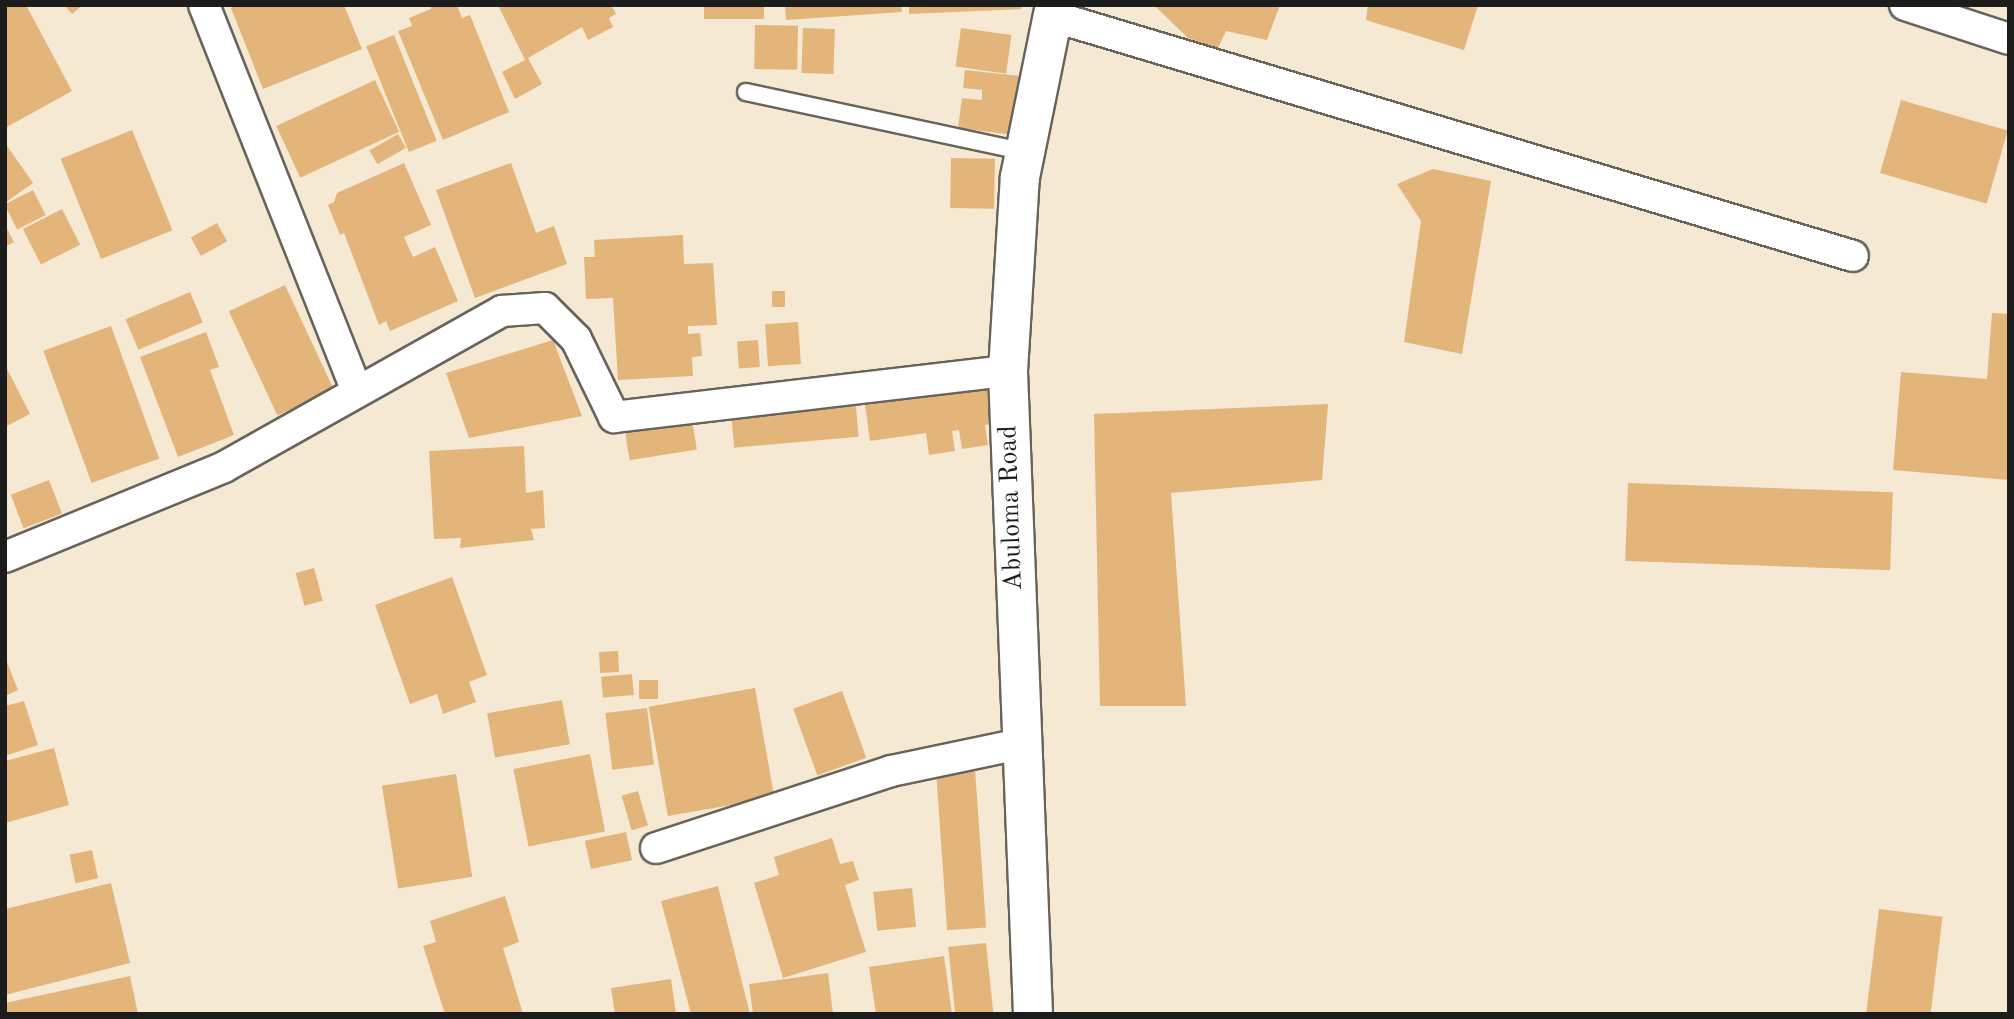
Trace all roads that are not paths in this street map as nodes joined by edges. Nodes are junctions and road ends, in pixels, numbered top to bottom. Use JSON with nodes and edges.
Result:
{"nodes":[{"id":1,"x":204,"y":5,"type":"edge"},
{"id":2,"x":1905,"y":5,"type":"edge"},
{"id":3,"x":1053,"y":11,"type":"edge"},
{"id":4,"x":2009,"y":39,"type":"edge"},
{"id":5,"x":746,"y":92,"type":"dead end"},
{"id":6,"x":1025,"y":152,"type":"junction"},
{"id":7,"x":1853,"y":256,"type":"dead end"},
{"id":8,"x":1007,"y":371,"type":"junction"},
{"id":9,"x":357,"y":391,"type":"junction"},
{"id":10,"x":5,"y":557,"type":"edge"},
{"id":11,"x":1020,"y":744,"type":"junction"},
{"id":12,"x":656,"y":848,"type":"dead end"},
{"id":13,"x":1033,"y":1014,"type":"edge"}],
"edges":[{"from":1,"to":9,"type":"street"},
{"from":2,"to":4,"type":"street"},
{"from":3,"to":6,"type":"street","name":"Abuloma Road"},
{"from":3,"to":7,"type":"street"},
{"from":5,"to":6,"type":"lane"},
{"from":6,"to":8,"type":"street","name":"Abuloma Road"},
{"from":8,"to":9,"type":"street"},
{"from":8,"to":11,"type":"street","name":"Abuloma Road"},
{"from":9,"to":10,"type":"street"},
{"from":11,"to":12,"type":"street"},
{"from":11,"to":13,"type":"street","name":"Abuloma Road"}]}
